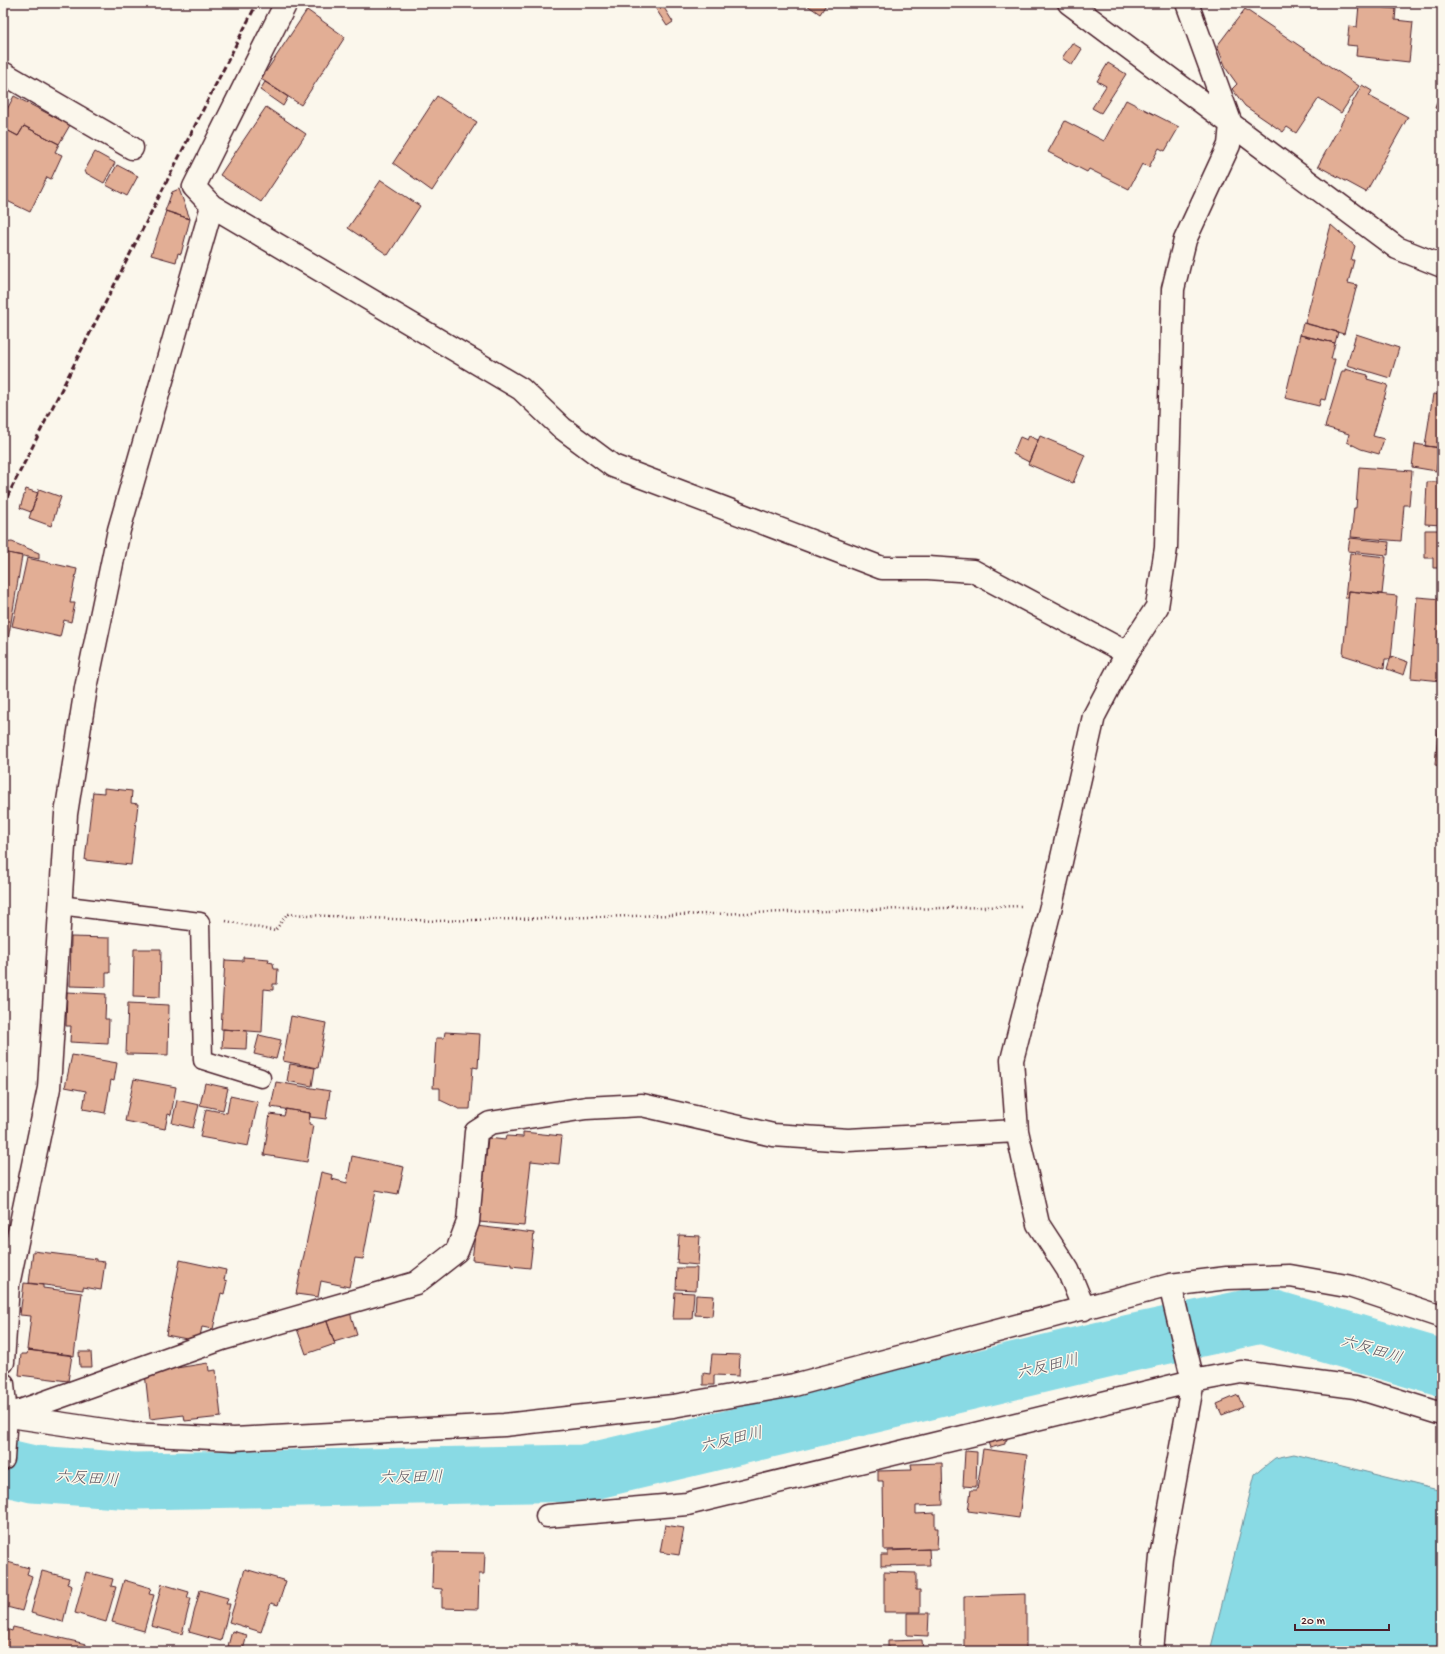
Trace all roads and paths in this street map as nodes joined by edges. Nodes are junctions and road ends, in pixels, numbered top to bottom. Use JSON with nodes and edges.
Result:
{"nodes":[{"id":1,"x":286,"y":3,"type":"edge"},
{"id":2,"x":1069,"y":3,"type":"edge"},
{"id":3,"x":1187,"y":3,"type":"edge"},
{"id":4,"x":3,"y":73,"type":"edge"},
{"id":5,"x":1231,"y":124,"type":"junction"},
{"id":6,"x":132,"y":148,"type":"dead end"},
{"id":7,"x":212,"y":206,"type":"junction"},
{"id":8,"x":1442,"y":266,"type":"edge"},
{"id":9,"x":1127,"y":653,"type":"junction"},
{"id":10,"x":60,"y":905,"type":"junction"},
{"id":11,"x":1051,"y":906,"type":"junction"},
{"id":12,"x":200,"y":922,"type":"junction"},
{"id":13,"x":261,"y":1078,"type":"dead end"},
{"id":14,"x":1016,"y":1131,"type":"junction"},
{"id":15,"x":1172,"y":1290,"type":"junction"},
{"id":16,"x":1084,"y":1309,"type":"junction"},
{"id":17,"x":1442,"y":1316,"type":"edge"},
{"id":18,"x":3,"y":1362,"type":"edge"},
{"id":19,"x":1191,"y":1373,"type":"junction"},
{"id":20,"x":3,"y":1384,"type":"edge"},
{"id":21,"x":1442,"y":1414,"type":"edge"},
{"id":22,"x":4,"y":1416,"type":"edge"},
{"id":23,"x":3,"y":1459,"type":"edge"},
{"id":24,"x":547,"y":1516,"type":"dead end"},
{"id":25,"x":1152,"y":1651,"type":"edge"}],
"edges":[{"from":1,"to":7,"type":"street"},
{"from":2,"to":5,"type":"street"},
{"from":3,"to":5,"type":"street"},
{"from":4,"to":6,"type":"street"},
{"from":5,"to":8,"type":"street"},
{"from":5,"to":9,"type":"street"},
{"from":7,"to":9,"type":"street"},
{"from":7,"to":10,"type":"street"},
{"from":9,"to":11,"type":"street"},
{"from":10,"to":12,"type":"lane"},
{"from":10,"to":18,"type":"street"},
{"from":11,"to":12,"type":"path"},
{"from":11,"to":14,"type":"street"},
{"from":12,"to":13,"type":"lane"},
{"from":14,"to":16,"type":"street"},
{"from":14,"to":22,"type":"street"},
{"from":15,"to":16,"type":"street"},
{"from":15,"to":17,"type":"street"},
{"from":15,"to":19,"type":"street"},
{"from":16,"to":22,"type":"street"},
{"from":19,"to":21,"type":"street"},
{"from":19,"to":24,"type":"street"},
{"from":19,"to":25,"type":"street"},
{"from":20,"to":22,"type":"street"},
{"from":22,"to":23,"type":"street"}]}
